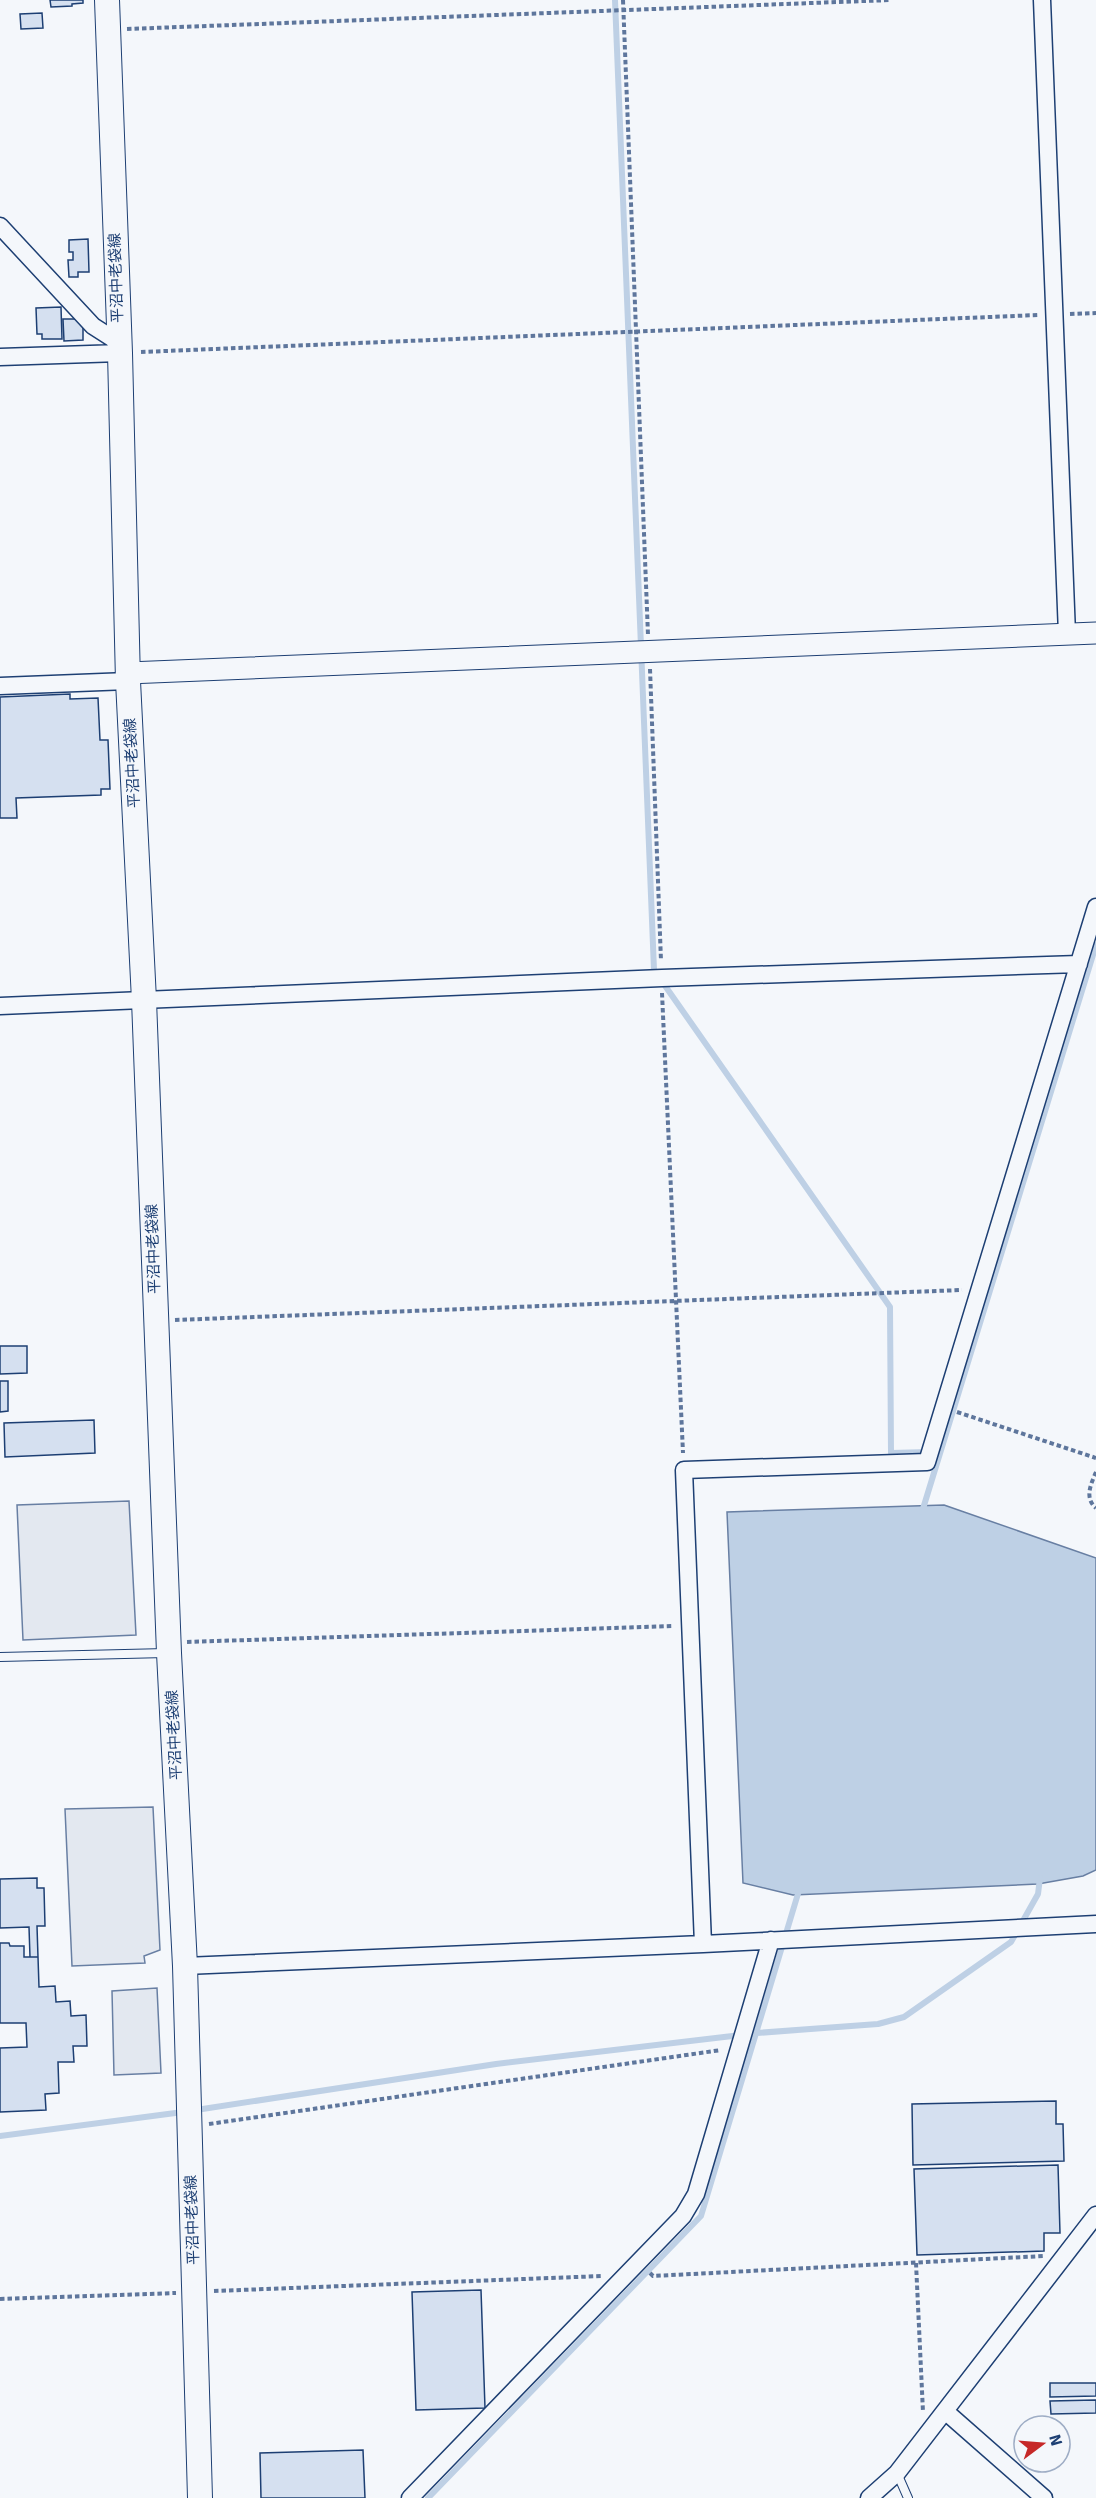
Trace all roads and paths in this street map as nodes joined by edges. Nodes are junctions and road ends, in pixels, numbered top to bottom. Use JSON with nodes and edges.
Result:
{"nodes":[{"id":1,"x":107,"y":0,"type":"edge"},
{"id":2,"x":623,"y":0,"type":"edge"},
{"id":3,"x":891,"y":0,"type":"edge"},
{"id":4,"x":1042,"y":0,"type":"edge"},
{"id":5,"x":623,"y":12,"type":"junction"},
{"id":6,"x":108,"y":30,"type":"junction"},
{"id":7,"x":0,"y":226,"type":"edge"},
{"id":8,"x":1096,"y":313,"type":"edge"},
{"id":9,"x":1055,"y":314,"type":"junction"},
{"id":10,"x":634,"y":331,"type":"junction"},
{"id":11,"x":119,"y":348,"type":"junction"},
{"id":12,"x":0,"y":357,"type":"edge"},
{"id":13,"x":1096,"y":633,"type":"edge"},
{"id":14,"x":1067,"y":634,"type":"junction"},
{"id":15,"x":649,"y":651,"type":"junction"},
{"id":16,"x":128,"y":677,"type":"junction"},
{"id":17,"x":0,"y":686,"type":"edge"},
{"id":18,"x":1096,"y":907,"type":"edge"},
{"id":19,"x":1079,"y":964,"type":"junction"},
{"id":20,"x":662,"y":978,"type":"junction"},
{"id":21,"x":144,"y":1000,"type":"junction"},
{"id":22,"x":0,"y":1006,"type":"edge"},
{"id":23,"x":980,"y":1289,"type":"junction"},
{"id":24,"x":675,"y":1301,"type":"junction"},
{"id":25,"x":156,"y":1321,"type":"junction"},
{"id":26,"x":944,"y":1407,"type":"junction"},
{"id":27,"x":1096,"y":1458,"type":"edge"},
{"id":28,"x":684,"y":1470,"type":"junction"},
{"id":29,"x":1096,"y":1472,"type":"edge"},
{"id":30,"x":1096,"y":1508,"type":"edge"},
{"id":31,"x":690,"y":1625,"type":"junction"},
{"id":32,"x":169,"y":1648,"type":"junction"},
{"id":33,"x":0,"y":1657,"type":"edge"},
{"id":34,"x":1096,"y":1924,"type":"edge"},
{"id":35,"x":771,"y":1940,"type":"junction"},
{"id":36,"x":703,"y":1944,"type":"junction"},
{"id":37,"x":186,"y":1966,"type":"junction"},
{"id":38,"x":740,"y":2047,"type":"junction"},
{"id":39,"x":189,"y":2126,"type":"junction"},
{"id":40,"x":1096,"y":2215,"type":"edge"},
{"id":41,"x":1065,"y":2255,"type":"junction"},
{"id":42,"x":639,"y":2261,"type":"junction"},
{"id":43,"x":916,"y":2263,"type":"junction"},
{"id":44,"x":626,"y":2275,"type":"junction"},
{"id":45,"x":194,"y":2292,"type":"junction"},
{"id":46,"x":0,"y":2299,"type":"edge"},
{"id":47,"x":945,"y":2411,"type":"junction"},
{"id":48,"x":933,"y":2427,"type":"junction"},
{"id":49,"x":897,"y":2473,"type":"junction"},
{"id":50,"x":200,"y":2498,"type":"edge"},
{"id":51,"x":410,"y":2498,"type":"edge"},
{"id":52,"x":869,"y":2498,"type":"edge"},
{"id":53,"x":908,"y":2498,"type":"edge"},
{"id":54,"x":1044,"y":2498,"type":"edge"}],
"edges":[{"from":1,"to":6,"type":"main road","name":"平沼中老袋線"},
{"from":2,"to":5,"type":"path"},
{"from":3,"to":5,"type":"path"},
{"from":4,"to":9,"type":"street"},
{"from":5,"to":6,"type":"path"},
{"from":5,"to":10,"type":"path"},
{"from":6,"to":11,"type":"main road","name":"平沼中老袋線"},
{"from":7,"to":11,"type":"street"},
{"from":8,"to":9,"type":"path"},
{"from":9,"to":10,"type":"path"},
{"from":9,"to":14,"type":"street"},
{"from":10,"to":11,"type":"path"},
{"from":10,"to":15,"type":"path"},
{"from":11,"to":12,"type":"street"},
{"from":11,"to":16,"type":"main road","name":"平沼中老袋線"},
{"from":13,"to":14,"type":"street"},
{"from":14,"to":15,"type":"street"},
{"from":15,"to":16,"type":"street"},
{"from":15,"to":20,"type":"path"},
{"from":16,"to":17,"type":"street"},
{"from":16,"to":21,"type":"main road","name":"平沼中老袋線"},
{"from":18,"to":19,"type":"street"},
{"from":19,"to":20,"type":"street"},
{"from":19,"to":23,"type":"street"},
{"from":20,"to":21,"type":"street"},
{"from":20,"to":24,"type":"path"},
{"from":21,"to":22,"type":"street"},
{"from":21,"to":25,"type":"main road","name":"平沼中老袋線"},
{"from":23,"to":24,"type":"path"},
{"from":23,"to":26,"type":"street"},
{"from":24,"to":25,"type":"path"},
{"from":24,"to":28,"type":"path"},
{"from":25,"to":32,"type":"main road","name":"平沼中老袋線"},
{"from":26,"to":27,"type":"path"},
{"from":26,"to":28,"type":"street"},
{"from":28,"to":31,"type":"street"},
{"from":29,"to":30,"type":"path"},
{"from":31,"to":32,"type":"path"},
{"from":31,"to":36,"type":"street"},
{"from":32,"to":33,"type":"lane"},
{"from":32,"to":37,"type":"main road","name":"平沼中老袋線"},
{"from":34,"to":35,"type":"street"},
{"from":35,"to":36,"type":"street"},
{"from":35,"to":38,"type":"street"},
{"from":36,"to":37,"type":"street"},
{"from":37,"to":39,"type":"main road","name":"平沼中老袋線"},
{"from":38,"to":39,"type":"path"},
{"from":38,"to":42,"type":"street"},
{"from":39,"to":45,"type":"main road","name":"平沼中老袋線"},
{"from":40,"to":41,"type":"street"},
{"from":41,"to":43,"type":"path"},
{"from":41,"to":47,"type":"street"},
{"from":42,"to":43,"type":"path"},
{"from":42,"to":44,"type":"street"},
{"from":43,"to":48,"type":"path"},
{"from":44,"to":45,"type":"path"},
{"from":44,"to":51,"type":"street"},
{"from":45,"to":46,"type":"path"},
{"from":45,"to":50,"type":"main road","name":"平沼中老袋線"},
{"from":47,"to":48,"type":"street"},
{"from":47,"to":54,"type":"street"},
{"from":48,"to":49,"type":"street"},
{"from":49,"to":52,"type":"street"},
{"from":49,"to":53,"type":"lane"}]}
